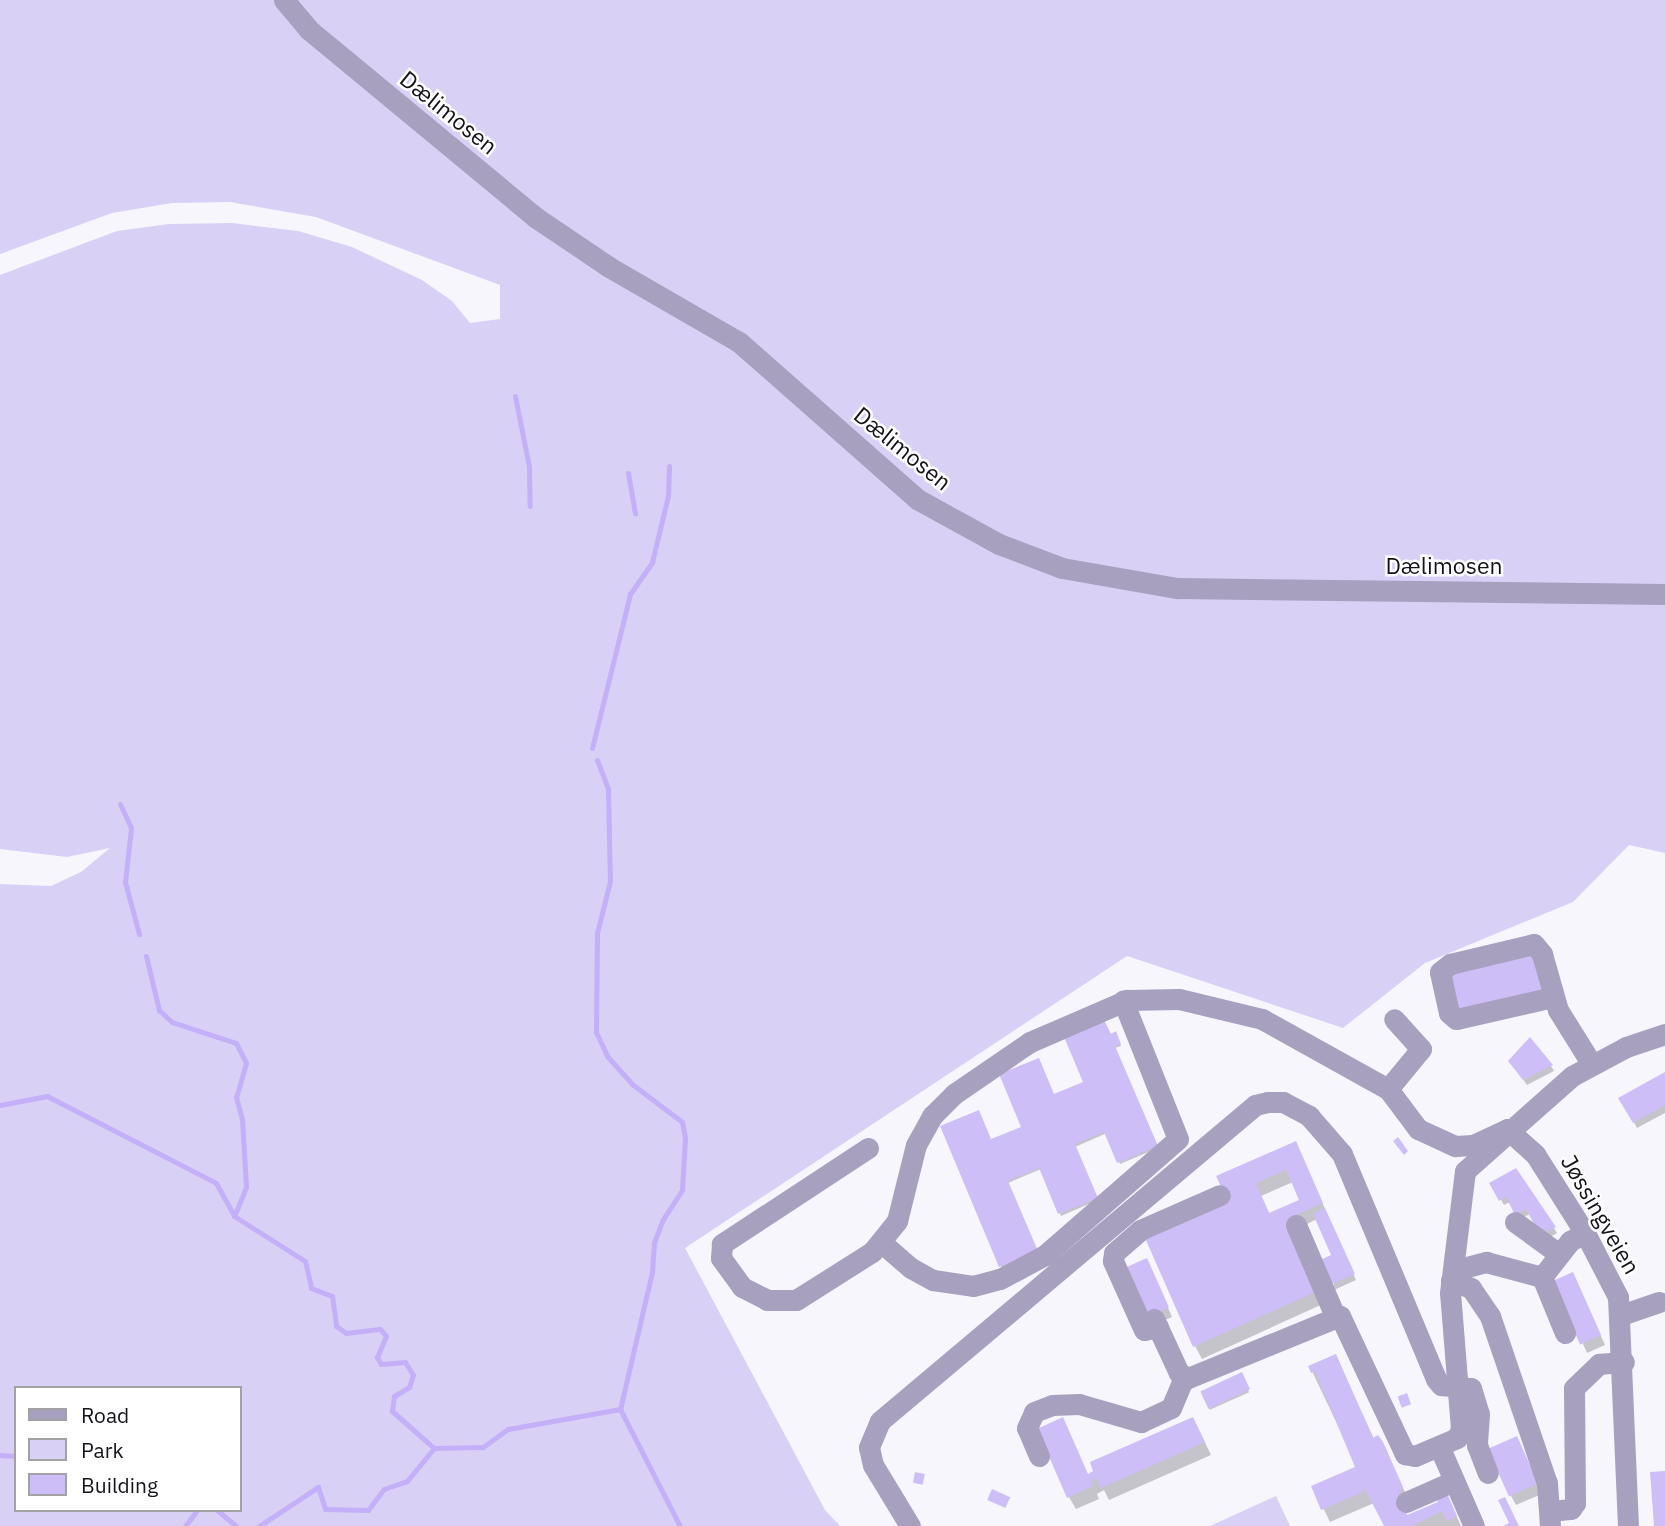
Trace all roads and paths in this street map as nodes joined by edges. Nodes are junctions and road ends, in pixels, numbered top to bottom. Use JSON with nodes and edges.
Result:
{"nodes":[{"id":1,"x":284,"y":0,"type":"edge"},
{"id":2,"x":1665,"y":593,"type":"edge"},
{"id":3,"x":1553,"y":997,"type":"junction"},
{"id":4,"x":1123,"y":1001,"type":"junction"},
{"id":5,"x":1394,"y":1019,"type":"dead end"},
{"id":6,"x":1665,"y":1034,"type":"edge"},
{"id":7,"x":1591,"y":1063,"type":"junction"},
{"id":8,"x":1388,"y":1089,"type":"junction"},
{"id":9,"x":1507,"y":1129,"type":"junction"},
{"id":10,"x":867,"y":1148,"type":"dead end"},
{"id":11,"x":1220,"y":1195,"type":"dead end"},
{"id":12,"x":1515,"y":1222,"type":"dead end"},
{"id":13,"x":1296,"y":1225,"type":"dead end"},
{"id":14,"x":1585,"y":1233,"type":"junction"},
{"id":15,"x":883,"y":1243,"type":"junction"},
{"id":16,"x":1559,"y":1254,"type":"junction"},
{"id":17,"x":1542,"y":1277,"type":"junction"},
{"id":18,"x":1451,"y":1281,"type":"junction"},
{"id":19,"x":1659,"y":1302,"type":"dead end"},
{"id":20,"x":1621,"y":1315,"type":"junction"},
{"id":21,"x":1335,"y":1316,"type":"junction"},
{"id":22,"x":1565,"y":1334,"type":"dead end"},
{"id":23,"x":1624,"y":1362,"type":"junction"},
{"id":24,"x":1184,"y":1378,"type":"junction"},
{"id":25,"x":1457,"y":1385,"type":"junction"},
{"id":26,"x":1439,"y":1446,"type":"junction"},
{"id":27,"x":1039,"y":1456,"type":"dead end"},
{"id":28,"x":1488,"y":1473,"type":"dead end"},
{"id":29,"x":1454,"y":1481,"type":"junction"},
{"id":30,"x":1406,"y":1502,"type":"dead end"},
{"id":31,"x":1551,"y":1518,"type":"edge"},
{"id":32,"x":1468,"y":1524,"type":"edge"},
{"id":33,"x":910,"y":1526,"type":"edge"},
{"id":34,"x":1628,"y":1526,"type":"edge"}],
"edges":[{"from":1,"to":2,"type":"street","name":"Dælimosen"},
{"from":3,"to":3,"type":"street"},
{"from":3,"to":7,"type":"street"},
{"from":4,"to":8,"type":"street"},
{"from":4,"to":15,"type":"street"},
{"from":4,"to":15,"type":"street"},
{"from":5,"to":8,"type":"street"},
{"from":6,"to":7,"type":"street"},
{"from":7,"to":9,"type":"street"},
{"from":8,"to":9,"type":"street"},
{"from":9,"to":14,"type":"street","name":"Jøssingveien"},
{"from":9,"to":18,"type":"street"},
{"from":10,"to":15,"type":"street"},
{"from":11,"to":24,"type":"street"},
{"from":12,"to":16,"type":"street"},
{"from":13,"to":21,"type":"street"},
{"from":14,"to":16,"type":"street"},
{"from":14,"to":20,"type":"street","name":"Jøssingveien"},
{"from":16,"to":17,"type":"street"},
{"from":17,"to":18,"type":"street"},
{"from":17,"to":22,"type":"street"},
{"from":18,"to":25,"type":"street"},
{"from":18,"to":31,"type":"street"},
{"from":19,"to":20,"type":"street"},
{"from":20,"to":23,"type":"street","name":"Jøssingveien"},
{"from":21,"to":24,"type":"street"},
{"from":21,"to":26,"type":"street"},
{"from":23,"to":31,"type":"street"},
{"from":23,"to":34,"type":"street","name":"Jøssingveien"},
{"from":24,"to":27,"type":"street"},
{"from":25,"to":26,"type":"street"},
{"from":25,"to":28,"type":"street"},
{"from":25,"to":33,"type":"street"},
{"from":26,"to":29,"type":"street"},
{"from":29,"to":30,"type":"street"},
{"from":29,"to":32,"type":"street"}]}
